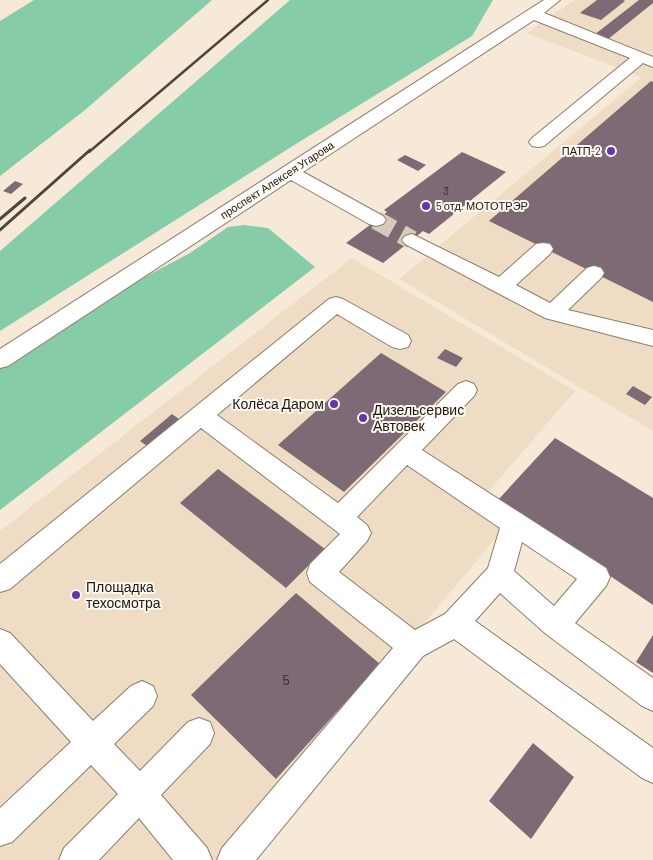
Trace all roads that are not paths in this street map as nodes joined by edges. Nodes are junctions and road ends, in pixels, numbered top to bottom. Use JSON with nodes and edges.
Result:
{"nodes":[{"id":1,"x":553,"y":0,"type":"edge"},
{"id":2,"x":533,"y":14,"type":"junction"},
{"id":3,"x":642,"y":62,"type":"edge"},
{"id":4,"x":653,"y":75,"type":"edge"},
{"id":5,"x":538,"y":142,"type":"dead end"},
{"id":6,"x":290,"y":172,"type":"junction"},
{"id":7,"x":376,"y":220,"type":"tunnel mouth"},
{"id":8,"x":412,"y":240,"type":"tunnel mouth"},
{"id":9,"x":543,"y":249,"type":"dead end"},
{"id":10,"x":594,"y":273,"type":"dead end"},
{"id":11,"x":502,"y":286,"type":"junction"},
{"id":12,"x":552,"y":313,"type":"junction"},
{"id":13,"x":653,"y":338,"type":"edge"},
{"id":14,"x":400,"y":341,"type":"dead end"},
{"id":15,"x":0,"y":360,"type":"edge"},
{"id":16,"x":466,"y":390,"type":"dead end"},
{"id":17,"x":201,"y":415,"type":"junction"},
{"id":18,"x":406,"y":452,"type":"junction"},
{"id":19,"x":339,"y":518,"type":"junction"},
{"id":20,"x":514,"y":525,"type":"junction"},
{"id":21,"x":499,"y":575,"type":"junction"},
{"id":22,"x":0,"y":580,"type":"edge"},
{"id":23,"x":455,"y":623,"type":"junction"},
{"id":24,"x":556,"y":624,"type":"junction"},
{"id":25,"x":0,"y":643,"type":"edge"},
{"id":26,"x":413,"y":646,"type":"junction"},
{"id":27,"x":142,"y":696,"type":"dead end"},
{"id":28,"x":653,"y":696,"type":"edge"},
{"id":29,"x":199,"y":733,"type":"dead end"},
{"id":30,"x":92,"y":743,"type":"junction"},
{"id":31,"x":653,"y":767,"type":"edge"},
{"id":32,"x":140,"y":795,"type":"junction"},
{"id":33,"x":0,"y":830,"type":"edge"},
{"id":34,"x":76,"y":860,"type":"edge"},
{"id":35,"x":196,"y":860,"type":"edge"},
{"id":36,"x":234,"y":860,"type":"edge"}],
"edges":[{"from":1,"to":2,"type":"street","name":"проспект Алексея Угарова"},
{"from":2,"to":3,"type":"street"},
{"from":2,"to":6,"type":"street","name":"проспект Алексея Угарова"},
{"from":3,"to":4,"type":"street"},
{"from":3,"to":5,"type":"street"},
{"from":6,"to":7,"type":"street"},
{"from":6,"to":15,"type":"street","name":"проспект Алексея Угарова"},
{"from":8,"to":11,"type":"street"},
{"from":9,"to":11,"type":"street"},
{"from":10,"to":12,"type":"street"},
{"from":11,"to":12,"type":"street"},
{"from":12,"to":13,"type":"street"},
{"from":14,"to":17,"type":"street"},
{"from":16,"to":18,"type":"street"},
{"from":17,"to":19,"type":"street"},
{"from":17,"to":22,"type":"street"},
{"from":18,"to":19,"type":"street"},
{"from":18,"to":20,"type":"street"},
{"from":19,"to":26,"type":"street"},
{"from":20,"to":21,"type":"street"},
{"from":20,"to":24,"type":"street"},
{"from":21,"to":23,"type":"street"},
{"from":21,"to":24,"type":"street"},
{"from":23,"to":26,"type":"street"},
{"from":23,"to":31,"type":"street"},
{"from":24,"to":28,"type":"street"},
{"from":25,"to":30,"type":"street"},
{"from":26,"to":36,"type":"street"},
{"from":27,"to":30,"type":"street"},
{"from":29,"to":32,"type":"street"},
{"from":30,"to":32,"type":"street"},
{"from":30,"to":33,"type":"street"},
{"from":32,"to":34,"type":"street"},
{"from":32,"to":35,"type":"street"}]}
